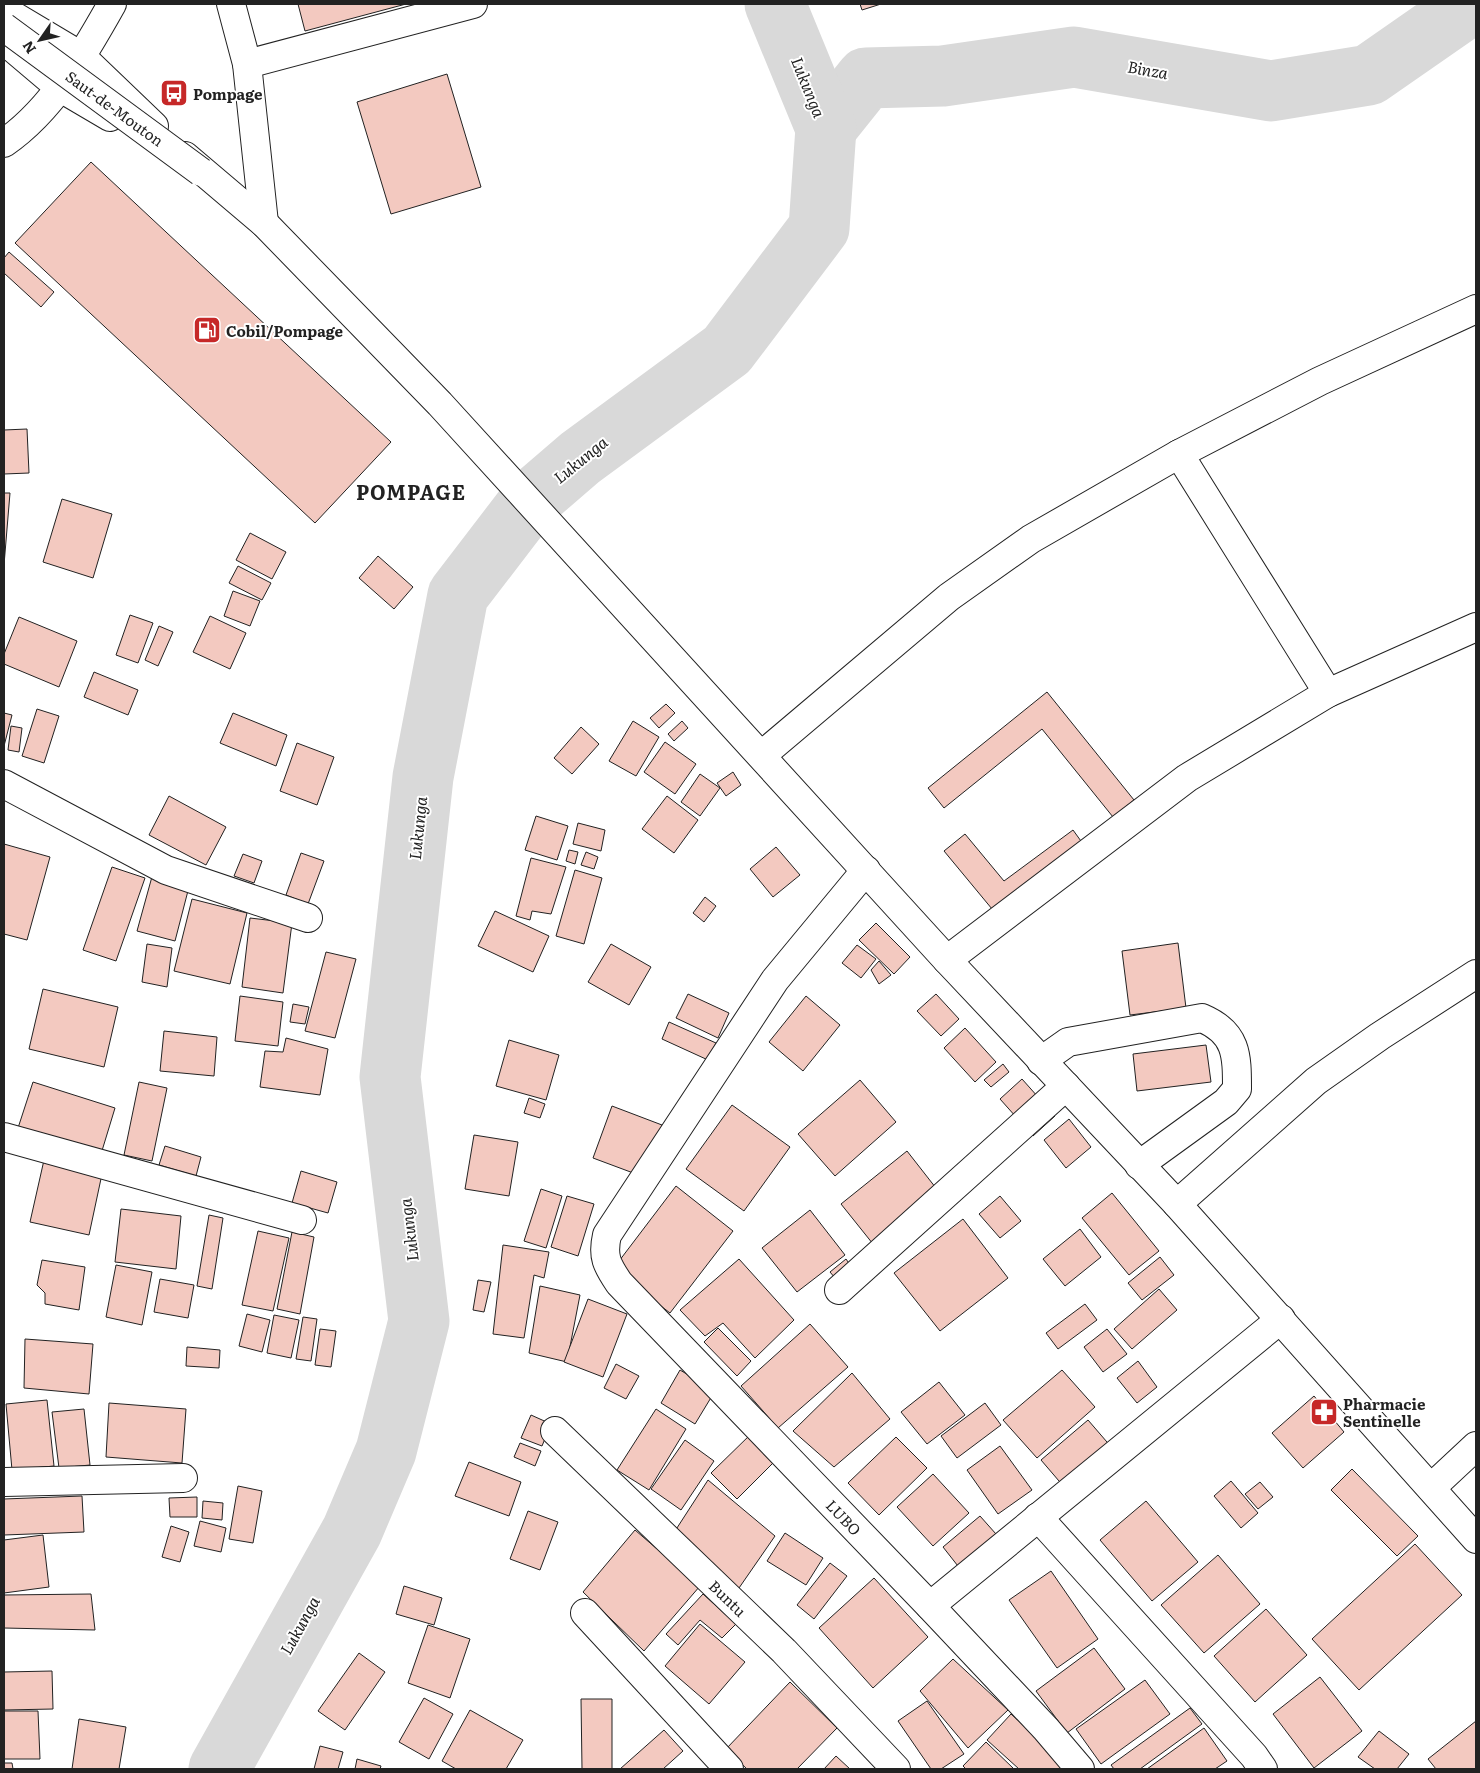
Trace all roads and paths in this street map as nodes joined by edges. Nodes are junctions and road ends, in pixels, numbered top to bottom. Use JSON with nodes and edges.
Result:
{"nodes":[{"id":1,"x":112,"y":4,"type":"edge"},
{"id":2,"x":231,"y":4,"type":"edge"},
{"id":3,"x":473,"y":4,"type":"edge"},
{"id":4,"x":4,"y":10,"type":"edge"},
{"id":5,"x":4,"y":27,"type":"edge"},
{"id":6,"x":4,"y":40,"type":"edge"},
{"id":7,"x":81,"y":56,"type":"junction"},
{"id":8,"x":247,"y":64,"type":"junction"},
{"id":9,"x":59,"y":87,"type":"junction"},
{"id":10,"x":4,"y":143,"type":"edge"},
{"id":11,"x":201,"y":172,"type":"junction"},
{"id":12,"x":264,"y":222,"type":"junction"},
{"id":13,"x":1476,"y":309,"type":"edge"},
{"id":14,"x":1179,"y":454,"type":"junction"},
{"id":15,"x":1476,"y":627,"type":"edge"},
{"id":16,"x":1328,"y":693,"type":"junction"},
{"id":17,"x":762,"y":755,"type":"junction"},
{"id":18,"x":4,"y":784,"type":"edge"},
{"id":19,"x":866,"y":870,"type":"junction"},
{"id":20,"x":308,"y":918,"type":"dead end"},
{"id":21,"x":947,"y":960,"type":"junction"},
{"id":22,"x":1476,"y":974,"type":"edge"},
{"id":23,"x":1041,"y":1060,"type":"junction"},
{"id":24,"x":1066,"y":1086,"type":"junction"},
{"id":25,"x":4,"y":1137,"type":"edge"},
{"id":26,"x":1139,"y":1165,"type":"junction"},
{"id":27,"x":1177,"y":1204,"type":"junction"},
{"id":28,"x":302,"y":1220,"type":"dead end"},
{"id":29,"x":839,"y":1290,"type":"dead end"},
{"id":30,"x":1281,"y":1319,"type":"junction"},
{"id":31,"x":555,"y":1431,"type":"dead end"},
{"id":32,"x":1476,"y":1446,"type":"edge"},
{"id":33,"x":183,"y":1478,"type":"dead end"},
{"id":34,"x":4,"y":1482,"type":"edge"},
{"id":35,"x":1431,"y":1488,"type":"junction"},
{"id":36,"x":1038,"y":1517,"type":"junction"},
{"id":37,"x":1476,"y":1539,"type":"edge"},
{"id":38,"x":930,"y":1606,"type":"junction"},
{"id":39,"x":585,"y":1613,"type":"dead end"},
{"id":40,"x":729,"y":1769,"type":"edge"},
{"id":41,"x":896,"y":1769,"type":"edge"},
{"id":42,"x":1080,"y":1769,"type":"edge"},
{"id":43,"x":1262,"y":1769,"type":"edge"}],
"edges":[{"from":1,"to":7,"type":"street"},
{"from":2,"to":8,"type":"street"},
{"from":3,"to":8,"type":"street"},
{"from":4,"to":7,"type":"street"},
{"from":5,"to":11,"type":"street","name":"Saut-de-Mouton","bridge":true},
{"from":6,"to":9,"type":"street"},
{"from":7,"to":9,"type":"street"},
{"from":7,"to":11,"type":"street"},
{"from":8,"to":12,"type":"street"},
{"from":9,"to":10,"type":"street"},
{"from":9,"to":11,"type":"street"},
{"from":11,"to":12,"type":"street"},
{"from":12,"to":17,"type":"street"},
{"from":13,"to":14,"type":"street"},
{"from":14,"to":16,"type":"street"},
{"from":14,"to":17,"type":"street"},
{"from":15,"to":16,"type":"street"},
{"from":16,"to":21,"type":"street"},
{"from":17,"to":19,"type":"street"},
{"from":18,"to":20,"type":"street"},
{"from":19,"to":21,"type":"street"},
{"from":19,"to":38,"type":"street","name":"LUBO"},
{"from":21,"to":23,"type":"street"},
{"from":22,"to":27,"type":"street"},
{"from":23,"to":24,"type":"street"},
{"from":23,"to":26,"type":"street"},
{"from":24,"to":26,"type":"street"},
{"from":24,"to":29,"type":"street"},
{"from":25,"to":28,"type":"street"},
{"from":26,"to":27,"type":"street"},
{"from":27,"to":30,"type":"street"},
{"from":30,"to":35,"type":"street"},
{"from":30,"to":36,"type":"street"},
{"from":31,"to":41,"type":"street","name":"Buntu"},
{"from":32,"to":35,"type":"street"},
{"from":33,"to":34,"type":"street"},
{"from":35,"to":37,"type":"street"},
{"from":36,"to":38,"type":"street"},
{"from":36,"to":43,"type":"street"},
{"from":38,"to":42,"type":"street","name":"LUBO"},
{"from":39,"to":40,"type":"street"}]}
